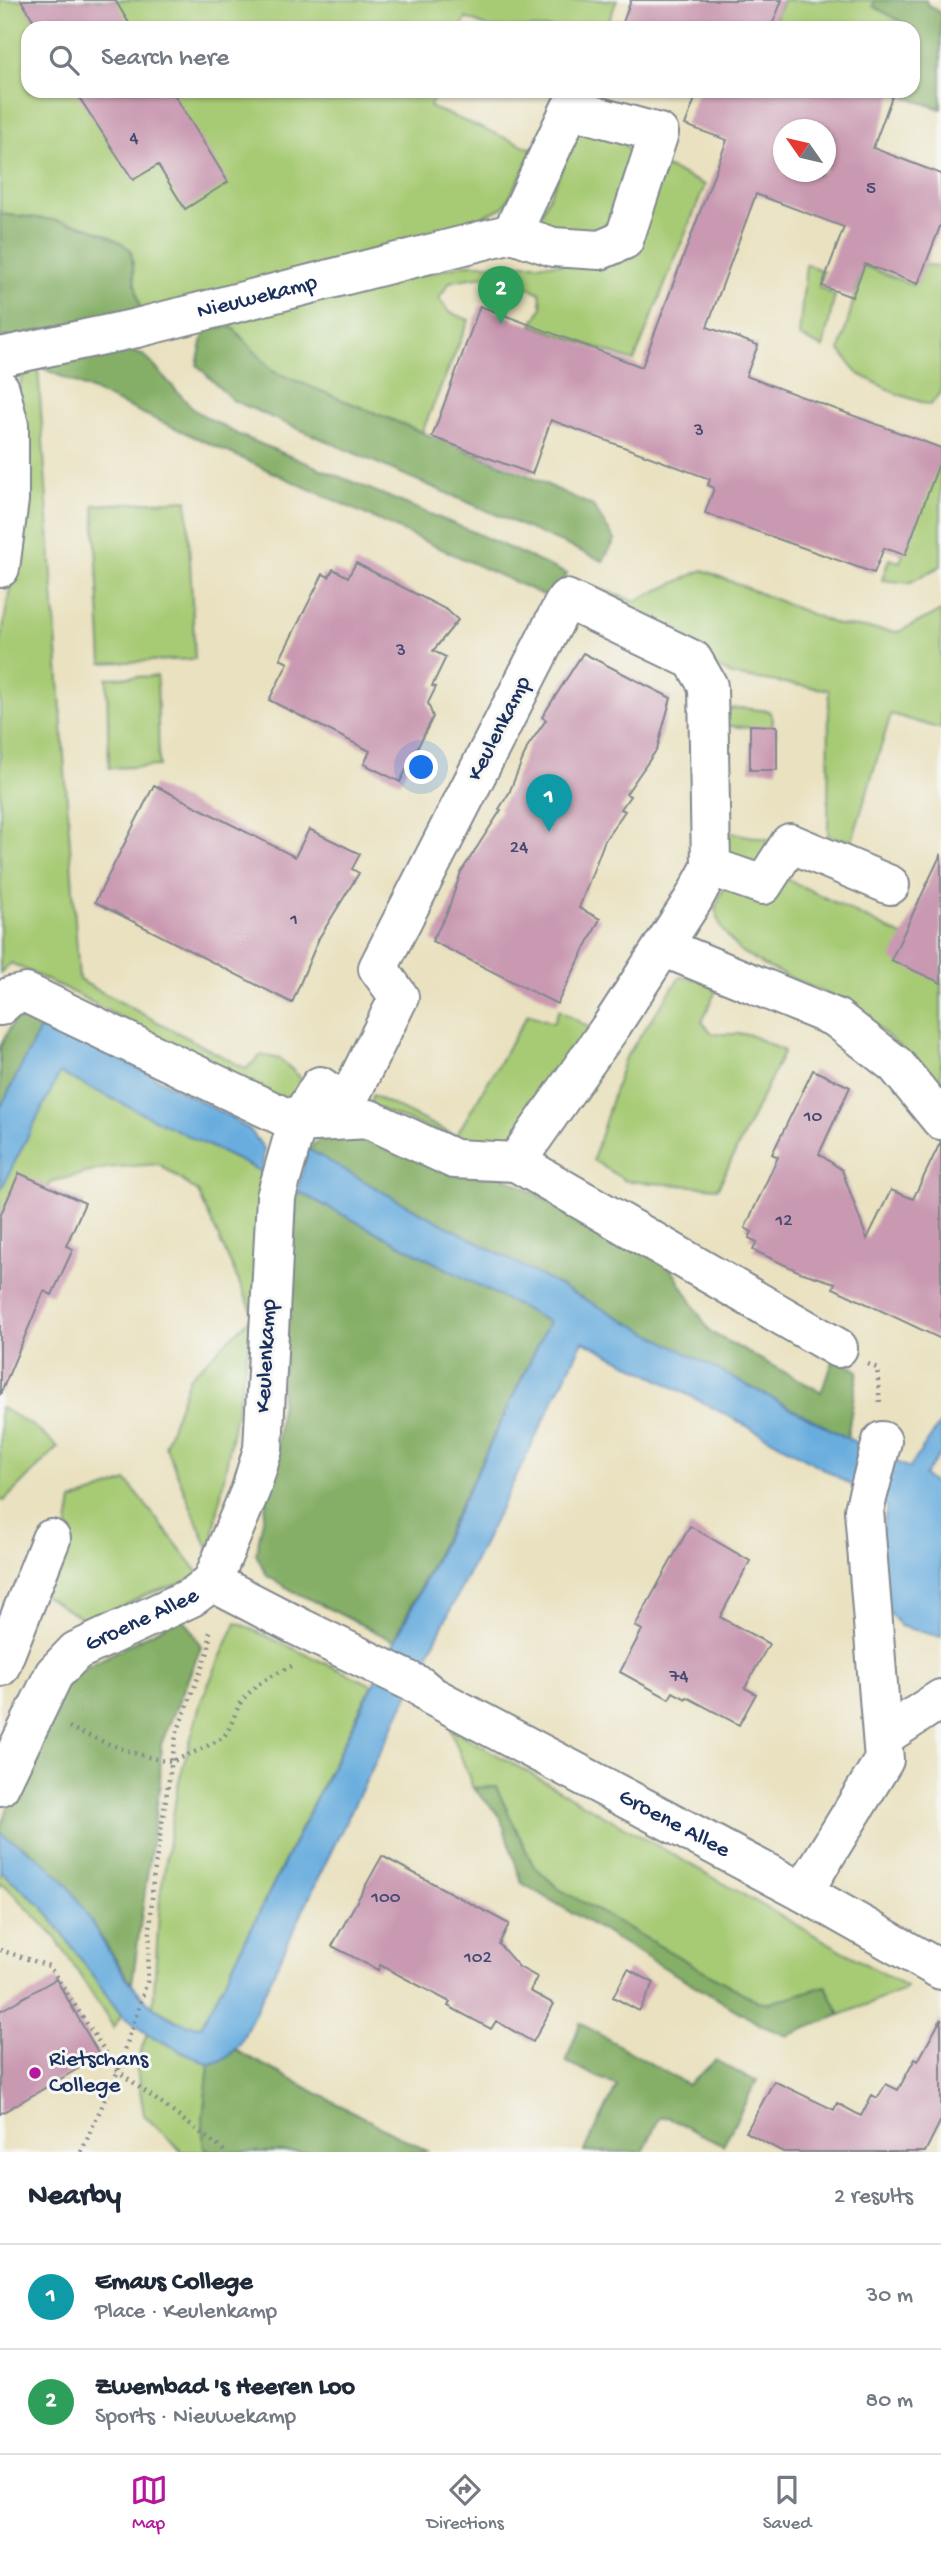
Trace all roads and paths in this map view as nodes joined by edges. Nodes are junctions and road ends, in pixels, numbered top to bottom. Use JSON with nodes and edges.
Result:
{"nodes":[{"id":1,"x":512,"y":233,"type":"dead end"},
{"id":2,"x":0,"y":357,"type":"edge"},
{"id":3,"x":0,"y":389,"type":"edge"},
{"id":4,"x":0,"y":568,"type":"edge"},
{"id":5,"x":711,"y":867,"type":"junction"},
{"id":6,"x":890,"y":885,"type":"dead end"},
{"id":7,"x":663,"y":947,"type":"junction"},
{"id":8,"x":0,"y":1006,"type":"edge"},
{"id":9,"x":941,"y":1120,"type":"edge"},
{"id":10,"x":297,"y":1123,"type":"junction"},
{"id":11,"x":516,"y":1162,"type":"junction"},
{"id":12,"x":838,"y":1348,"type":"joint"},
{"id":13,"x":882,"y":1441,"type":"joint"},
{"id":14,"x":51,"y":1539,"type":"dead end"},
{"id":15,"x":212,"y":1582,"type":"junction"},
{"id":16,"x":334,"y":1644,"type":"junction"},
{"id":17,"x":0,"y":1667,"type":"edge"},
{"id":18,"x":0,"y":1674,"type":"edge"},
{"id":19,"x":941,"y":1699,"type":"edge"},
{"id":20,"x":40,"y":1703,"type":"junction"},
{"id":21,"x":883,"y":1737,"type":"junction"},
{"id":22,"x":172,"y":1761,"type":"junction"},
{"id":23,"x":0,"y":1786,"type":"edge"},
{"id":24,"x":803,"y":1892,"type":"junction"},
{"id":25,"x":0,"y":1950,"type":"edge"},
{"id":26,"x":941,"y":1970,"type":"edge"},
{"id":27,"x":118,"y":2071,"type":"junction"},
{"id":28,"x":81,"y":2152,"type":"edge"},
{"id":29,"x":226,"y":2152,"type":"edge"}],
"edges":[{"from":1,"to":2,"type":"street","name":"Nieuwekamp"},
{"from":3,"to":4,"type":"street"},
{"from":5,"to":6,"type":"street"},
{"from":5,"to":7,"type":"street"},
{"from":5,"to":10,"type":"street","name":"Keulenkamp"},
{"from":7,"to":9,"type":"street"},
{"from":7,"to":11,"type":"street"},
{"from":8,"to":10,"type":"street"},
{"from":10,"to":11,"type":"street"},
{"from":10,"to":15,"type":"street","name":"Keulenkamp"},
{"from":11,"to":12,"type":"street"},
{"from":12,"to":13,"type":"path"},
{"from":13,"to":21,"type":"street"},
{"from":14,"to":17,"type":"street"},
{"from":15,"to":16,"type":"street","name":"Groene Allee"},
{"from":15,"to":20,"type":"street","name":"Groene Allee"},
{"from":15,"to":22,"type":"path"},
{"from":16,"to":22,"type":"path"},
{"from":16,"to":24,"type":"street","name":"Groene Allee"},
{"from":18,"to":20,"type":"street"},
{"from":19,"to":21,"type":"street"},
{"from":20,"to":22,"type":"path"},
{"from":20,"to":23,"type":"street","name":"Groene Allee"},
{"from":21,"to":24,"type":"street"},
{"from":22,"to":27,"type":"path"},
{"from":24,"to":26,"type":"street","name":"Groene Allee"},
{"from":25,"to":27,"type":"path"},
{"from":27,"to":28,"type":"path"},
{"from":27,"to":29,"type":"path"}]}
